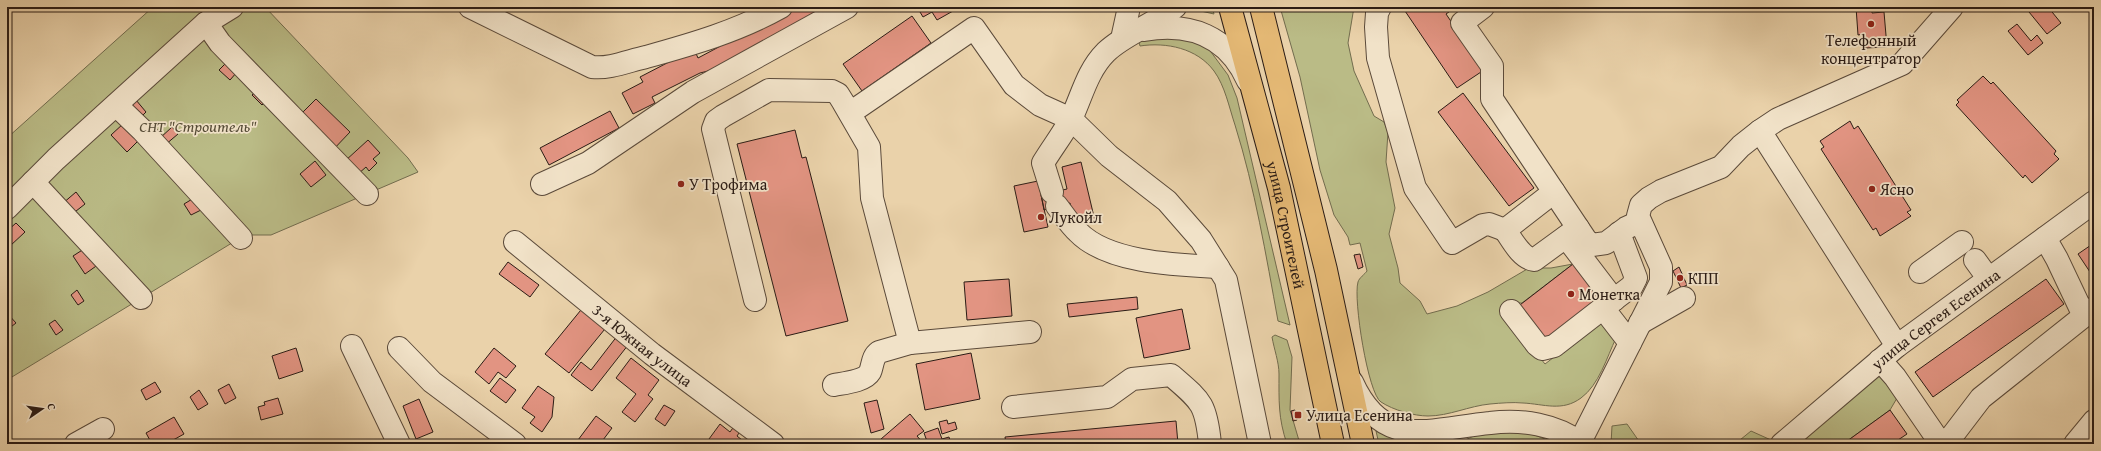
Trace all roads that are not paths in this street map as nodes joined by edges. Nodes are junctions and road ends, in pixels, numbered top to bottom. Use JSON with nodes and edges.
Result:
{"nodes":[{"id":1,"x":232,"y":7,"type":"edge"},
{"id":2,"x":470,"y":7,"type":"edge"},
{"id":3,"x":781,"y":7,"type":"edge"},
{"id":4,"x":847,"y":7,"type":"edge"},
{"id":5,"x":1129,"y":7,"type":"edge"},
{"id":6,"x":1174,"y":7,"type":"edge"},
{"id":7,"x":1230,"y":7,"type":"edge"},
{"id":8,"x":1261,"y":7,"type":"edge"},
{"id":9,"x":1380,"y":7,"type":"edge"},
{"id":10,"x":1483,"y":7,"type":"edge"},
{"id":11,"x":1952,"y":7,"type":"edge"},
{"id":12,"x":206,"y":23,"type":"junction"},
{"id":13,"x":1128,"y":35,"type":"junction"},
{"id":14,"x":1256,"y":99,"type":"junction"},
{"id":15,"x":116,"y":105,"type":"junction"},
{"id":16,"x":850,"y":113,"type":"junction"},
{"id":17,"x":1071,"y":119,"type":"junction"},
{"id":18,"x":1760,"y":131,"type":"junction"},
{"id":19,"x":33,"y":182,"type":"junction"},
{"id":20,"x":542,"y":184,"type":"dead end"},
{"id":21,"x":1554,"y":192,"type":"junction"},
{"id":22,"x":368,"y":194,"type":"dead end"},
{"id":23,"x":2094,"y":202,"type":"edge"},
{"id":24,"x":7,"y":208,"type":"edge"},
{"id":25,"x":1639,"y":222,"type":"junction"},
{"id":26,"x":1505,"y":230,"type":"junction"},
{"id":27,"x":1572,"y":232,"type":"junction"},
{"id":28,"x":1619,"y":233,"type":"junction"},
{"id":29,"x":241,"y":238,"type":"dead end"},
{"id":30,"x":2045,"y":238,"type":"junction"},
{"id":31,"x":515,"y":242,"type":"dead end"},
{"id":32,"x":1962,"y":242,"type":"dead end"},
{"id":33,"x":1975,"y":260,"type":"dead end"},
{"id":34,"x":1218,"y":267,"type":"junction"},
{"id":35,"x":1920,"y":272,"type":"dead end"},
{"id":36,"x":1988,"y":278,"type":"junction"},
{"id":37,"x":141,"y":298,"type":"dead end"},
{"id":38,"x":1684,"y":298,"type":"dead end"},
{"id":39,"x":755,"y":300,"type":"dead end"},
{"id":40,"x":1608,"y":304,"type":"junction"},
{"id":41,"x":1511,"y":311,"type":"dead end"},
{"id":42,"x":2089,"y":312,"type":"edge"},
{"id":43,"x":1640,"y":323,"type":"junction"},
{"id":44,"x":1030,"y":332,"type":"dead end"},
{"id":45,"x":910,"y":343,"type":"junction"},
{"id":46,"x":1630,"y":343,"type":"junction"},
{"id":47,"x":352,"y":346,"type":"dead end"},
{"id":48,"x":1897,"y":346,"type":"junction"},
{"id":49,"x":399,"y":348,"type":"dead end"},
{"id":50,"x":1880,"y":360,"type":"junction"},
{"id":51,"x":1347,"y":369,"type":"junction"},
{"id":52,"x":834,"y":385,"type":"dead end"},
{"id":53,"x":1013,"y":407,"type":"dead end"},
{"id":54,"x":2094,"y":421,"type":"edge"},
{"id":55,"x":1474,"y":425,"type":"junction"},
{"id":56,"x":103,"y":429,"type":"dead end"},
{"id":57,"x":1581,"y":443,"type":"edge"},
{"id":58,"x":76,"y":444,"type":"edge"},
{"id":59,"x":399,"y":444,"type":"edge"},
{"id":60,"x":515,"y":444,"type":"edge"},
{"id":61,"x":773,"y":444,"type":"edge"},
{"id":62,"x":1210,"y":444,"type":"edge"},
{"id":63,"x":1260,"y":444,"type":"edge"},
{"id":64,"x":1333,"y":444,"type":"edge"},
{"id":65,"x":1363,"y":444,"type":"edge"},
{"id":66,"x":1442,"y":444,"type":"edge"},
{"id":67,"x":1782,"y":444,"type":"edge"},
{"id":68,"x":1941,"y":444,"type":"edge"},
{"id":69,"x":2075,"y":444,"type":"edge"}],
"edges":[{"from":1,"to":12,"type":"street"},
{"from":2,"to":3,"type":"street"},
{"from":4,"to":20,"type":"street"},
{"from":5,"to":13,"type":"street"},
{"from":6,"to":13,"type":"street"},
{"from":7,"to":14,"type":"main road","name":"улица Строителей"},
{"from":8,"to":51,"type":"main road","name":"улица Строителей"},
{"from":9,"to":26,"type":"street"},
{"from":10,"to":21,"type":"street"},
{"from":11,"to":18,"type":"street"},
{"from":12,"to":15,"type":"street"},
{"from":12,"to":22,"type":"street"},
{"from":13,"to":14,"type":"street"},
{"from":13,"to":17,"type":"street"},
{"from":14,"to":64,"type":"main road","name":"улица Строителей"},
{"from":15,"to":19,"type":"street"},
{"from":15,"to":29,"type":"street"},
{"from":16,"to":17,"type":"street"},
{"from":16,"to":39,"type":"street"},
{"from":16,"to":45,"type":"street"},
{"from":17,"to":34,"type":"street"},
{"from":17,"to":34,"type":"street"},
{"from":18,"to":25,"type":"street"},
{"from":18,"to":48,"type":"street"},
{"from":19,"to":24,"type":"street"},
{"from":19,"to":37,"type":"street"},
{"from":21,"to":26,"type":"street"},
{"from":21,"to":27,"type":"street"},
{"from":23,"to":30,"type":"street","name":"улица Сергея Есенина"},
{"from":25,"to":28,"type":"street"},
{"from":25,"to":43,"type":"street"},
{"from":26,"to":27,"type":"street"},
{"from":27,"to":28,"type":"street"},
{"from":27,"to":40,"type":"street"},
{"from":28,"to":40,"type":"street"},
{"from":30,"to":36,"type":"street","name":"улица Сергея Есенина"},
{"from":30,"to":42,"type":"street"},
{"from":31,"to":61,"type":"street","name":"3-я Южная улица"},
{"from":32,"to":35,"type":"street"},
{"from":33,"to":36,"type":"street"},
{"from":34,"to":63,"type":"street"},
{"from":36,"to":48,"type":"street","name":"улица Сергея Есенина"},
{"from":38,"to":43,"type":"street"},
{"from":40,"to":41,"type":"street"},
{"from":40,"to":46,"type":"street"},
{"from":42,"to":68,"type":"street"},
{"from":43,"to":46,"type":"street"},
{"from":44,"to":45,"type":"street"},
{"from":45,"to":52,"type":"street"},
{"from":46,"to":57,"type":"street"},
{"from":47,"to":59,"type":"street"},
{"from":48,"to":50,"type":"street","name":"улица Сергея Есенина"},
{"from":49,"to":60,"type":"street"},
{"from":50,"to":67,"type":"street","name":"улица Сергея Есенина"},
{"from":50,"to":68,"type":"street"},
{"from":51,"to":55,"type":"street"},
{"from":51,"to":65,"type":"main road","name":"улица Строителей"},
{"from":53,"to":62,"type":"street"},
{"from":54,"to":69,"type":"street"},
{"from":55,"to":57,"type":"street"},
{"from":55,"to":66,"type":"street"},
{"from":56,"to":58,"type":"street"}]}
